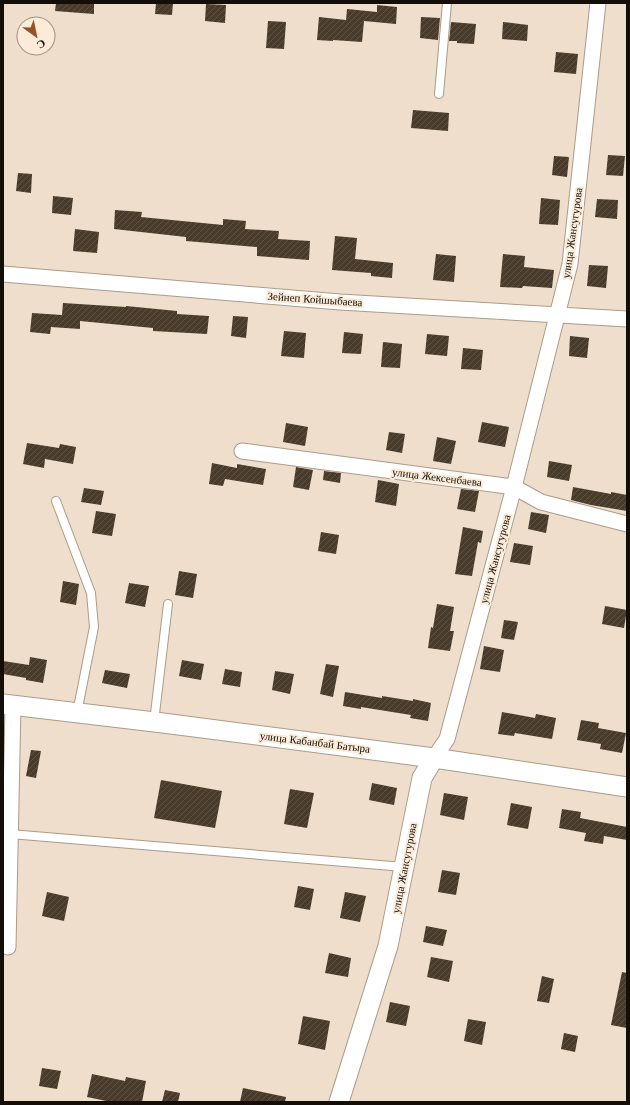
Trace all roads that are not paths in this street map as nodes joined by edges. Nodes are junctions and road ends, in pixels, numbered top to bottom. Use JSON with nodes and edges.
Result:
{"nodes":[{"id":1,"x":447,"y":3,"type":"edge"},
{"id":2,"x":598,"y":3,"type":"edge"},
{"id":3,"x":439,"y":94,"type":"dead end"},
{"id":4,"x":3,"y":274,"type":"edge"},
{"id":5,"x":558,"y":314,"type":"junction"},
{"id":6,"x":627,"y":319,"type":"edge"},
{"id":7,"x":242,"y":451,"type":"dead end"},
{"id":8,"x":514,"y":487,"type":"junction"},
{"id":9,"x":56,"y":501,"type":"dead end"},
{"id":10,"x":627,"y":524,"type":"edge"},
{"id":11,"x":168,"y":604,"type":"dead end"},
{"id":12,"x":8,"y":704,"type":"edge"},
{"id":13,"x":77,"y":713,"type":"junction"},
{"id":14,"x":154,"y":722,"type":"junction"},
{"id":15,"x":434,"y":758,"type":"junction"},
{"id":16,"x":627,"y":787,"type":"edge"},
{"id":17,"x":10,"y":834,"type":"junction"},
{"id":18,"x":404,"y":867,"type":"junction"},
{"id":19,"x":8,"y":947,"type":"dead end"},
{"id":20,"x":339,"y":1102,"type":"edge"}],
"edges":[{"from":1,"to":3,"type":"lane"},
{"from":2,"to":5,"type":"street","name":"улица Жансугурова"},
{"from":4,"to":5,"type":"street","name":"Зейнеп Койшыбаева"},
{"from":5,"to":6,"type":"street","name":"Зейнеп Койшыбаева"},
{"from":5,"to":8,"type":"street","name":"улица Жансугурова"},
{"from":7,"to":8,"type":"street","name":"улица Жексенбаева"},
{"from":8,"to":10,"type":"street","name":"улица Жексенбаева"},
{"from":8,"to":15,"type":"street","name":"улица Жансугурова"},
{"from":9,"to":13,"type":"lane"},
{"from":11,"to":14,"type":"lane"},
{"from":12,"to":13,"type":"street","name":"улица Кабанбай Батыра"},
{"from":12,"to":17,"type":"street"},
{"from":13,"to":14,"type":"street","name":"улица Кабанбай Батыра"},
{"from":14,"to":15,"type":"street","name":"улица Кабанбай Батыра"},
{"from":15,"to":16,"type":"street","name":"улица Кабанбай Батыра"},
{"from":15,"to":18,"type":"street","name":"улица Жансугурова"},
{"from":17,"to":18,"type":"lane"},
{"from":17,"to":19,"type":"street"},
{"from":18,"to":20,"type":"street","name":"улица Жансугурова"}]}
